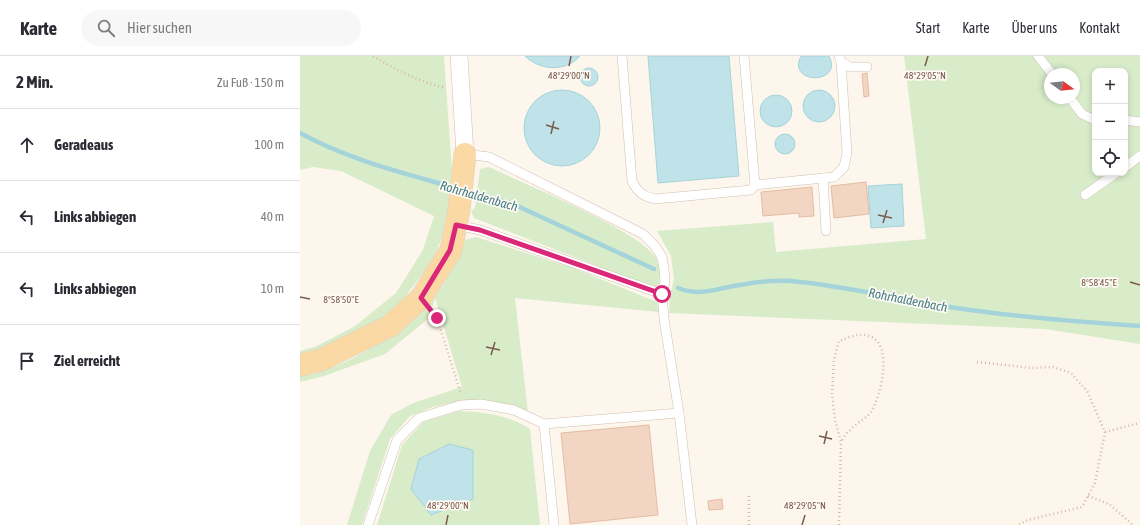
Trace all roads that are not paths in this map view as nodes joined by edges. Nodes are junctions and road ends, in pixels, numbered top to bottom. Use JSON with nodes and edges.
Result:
{"nodes":[{"id":1,"x":459,"y":56,"type":"edge"},
{"id":2,"x":622,"y":56,"type":"edge"},
{"id":3,"x":744,"y":56,"type":"edge"},
{"id":4,"x":1038,"y":56,"type":"edge"},
{"id":5,"x":840,"y":59,"type":"edge"},
{"id":6,"x":867,"y":67,"type":"dead end"},
{"id":7,"x":1047,"y":68,"type":"edge"},
{"id":8,"x":1074,"y":104,"type":"edge"},
{"id":9,"x":1092,"y":119,"type":"edge"},
{"id":10,"x":1128,"y":120,"type":"edge"},
{"id":11,"x":1140,"y":122,"type":"edge"},
{"id":12,"x":1140,"y":156,"type":"edge"},
{"id":13,"x":464,"y":162,"type":"junction"},
{"id":14,"x":1128,"y":165,"type":"edge"},
{"id":15,"x":1112,"y":176,"type":"edge"},
{"id":16,"x":823,"y":178,"type":"junction"},
{"id":17,"x":755,"y":185,"type":"junction"},
{"id":18,"x":1085,"y":194,"type":"dead end"},
{"id":19,"x":458,"y":218,"type":"junction"},
{"id":20,"x":826,"y":231,"type":"dead end"},
{"id":21,"x":662,"y":294,"type":"junction"},
{"id":22,"x":300,"y":365,"type":"edge"},
{"id":23,"x":679,"y":413,"type":"junction"},
{"id":24,"x":544,"y":424,"type":"junction"},
{"id":25,"x":368,"y":525,"type":"edge"},
{"id":26,"x":554,"y":525,"type":"edge"},
{"id":27,"x":692,"y":525,"type":"edge"}],
"edges":[{"from":1,"to":13,"type":"street"},
{"from":2,"to":17,"type":"lane"},
{"from":3,"to":17,"type":"lane"},
{"from":4,"to":7,"type":"lane"},
{"from":5,"to":6,"type":"lane"},
{"from":5,"to":16,"type":"lane"},
{"from":8,"to":9,"type":"lane"},
{"from":10,"to":11,"type":"lane"},
{"from":12,"to":14,"type":"lane"},
{"from":13,"to":19,"type":"main road"},
{"from":13,"to":21,"type":"lane"},
{"from":15,"to":18,"type":"lane"},
{"from":16,"to":17,"type":"lane"},
{"from":16,"to":20,"type":"lane"},
{"from":19,"to":21,"type":"lane"},
{"from":19,"to":22,"type":"main road"},
{"from":21,"to":23,"type":"lane"},
{"from":23,"to":24,"type":"lane"},
{"from":23,"to":27,"type":"lane"},
{"from":24,"to":25,"type":"lane"},
{"from":24,"to":26,"type":"lane"}]}
